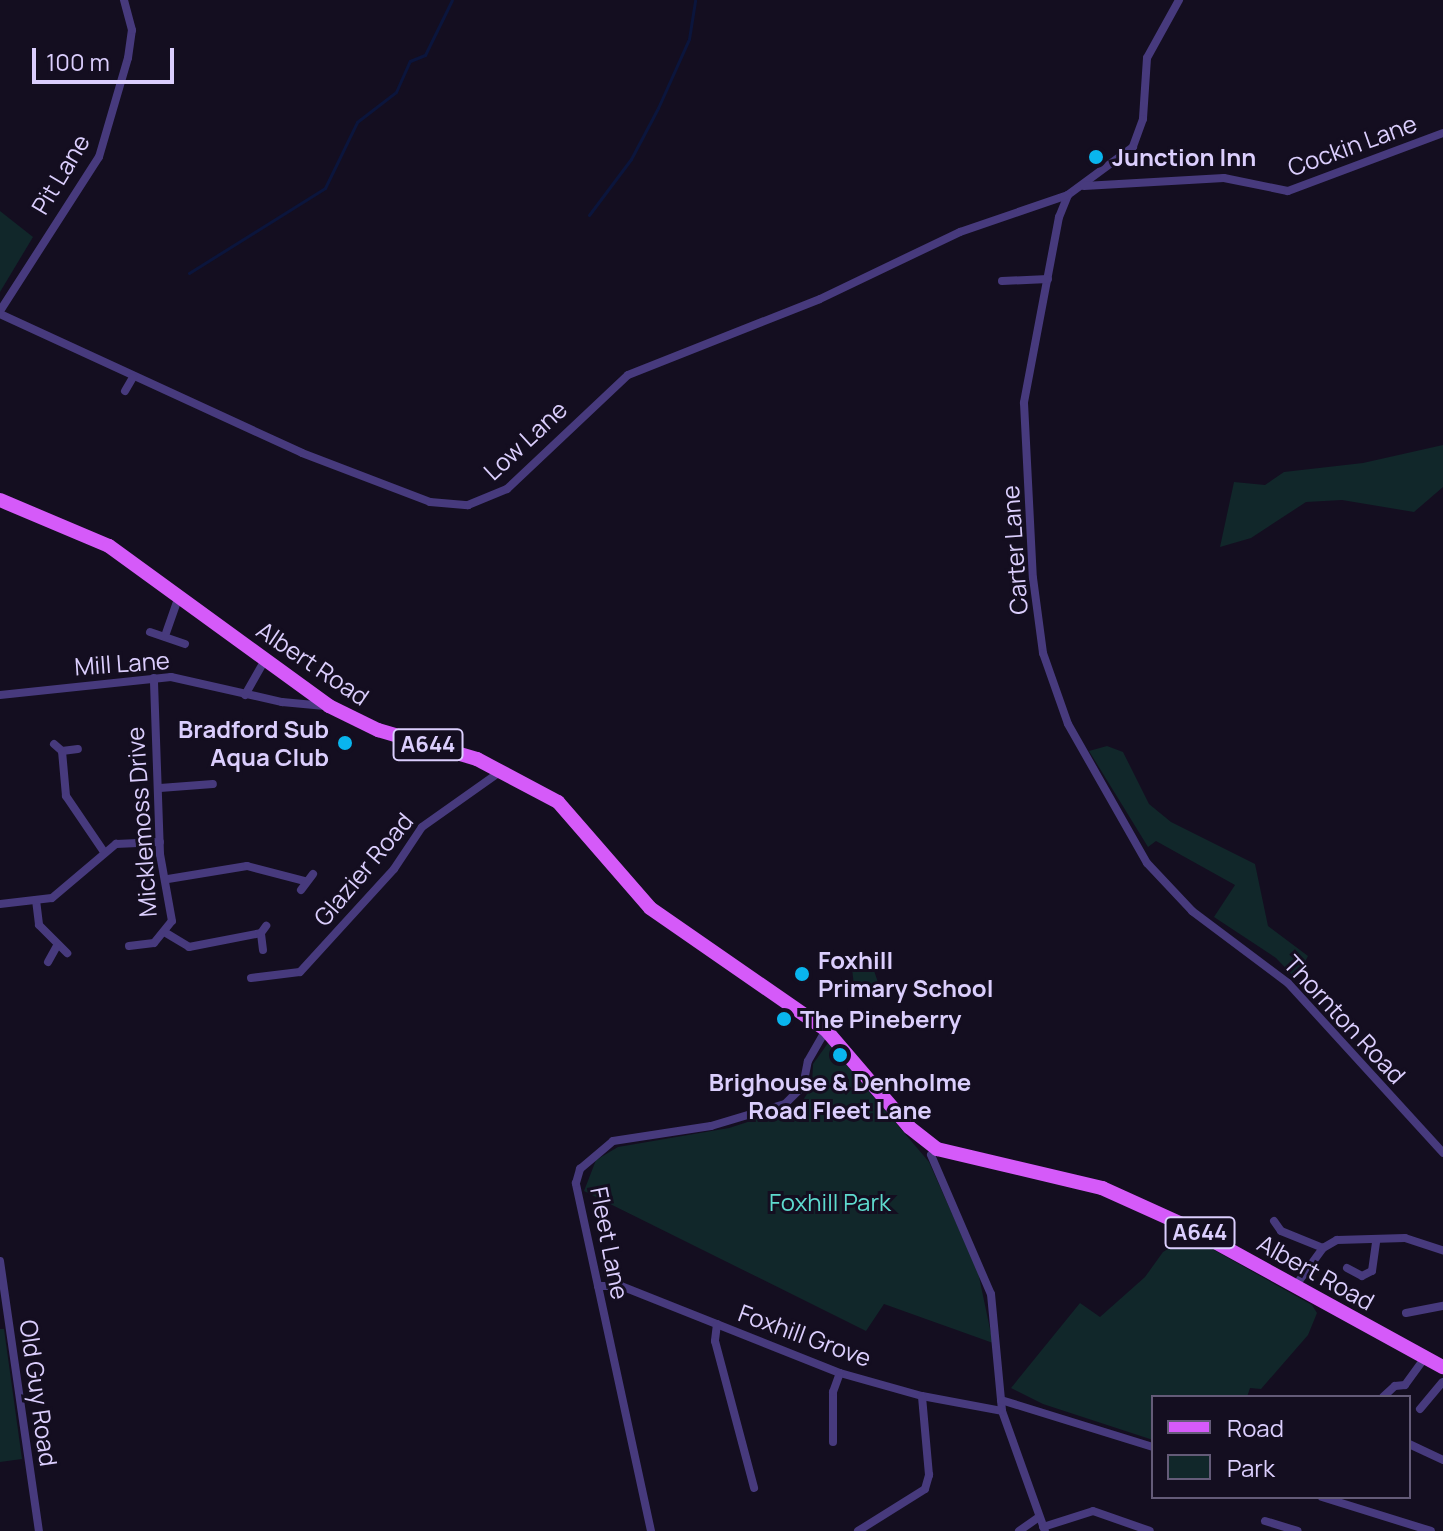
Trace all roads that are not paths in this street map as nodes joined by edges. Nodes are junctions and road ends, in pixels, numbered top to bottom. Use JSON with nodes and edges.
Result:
{"nodes":[{"id":1,"x":124,"y":0,"type":"edge"},
{"id":2,"x":1179,"y":0,"type":"edge"},
{"id":3,"x":1443,"y":133,"type":"edge"},
{"id":4,"x":1083,"y":186,"type":"junction"},
{"id":5,"x":1068,"y":195,"type":"junction"},
{"id":6,"x":1048,"y":279,"type":"junction"},
{"id":7,"x":1002,"y":281,"type":"dead end"},
{"id":8,"x":0,"y":313,"type":"edge"},
{"id":9,"x":133,"y":377,"type":"junction"},
{"id":10,"x":125,"y":391,"type":"dead end"},
{"id":11,"x":0,"y":500,"type":"edge"},
{"id":12,"x":179,"y":596,"type":"junction"},
{"id":13,"x":150,"y":632,"type":"dead end"},
{"id":14,"x":165,"y":636,"type":"junction"},
{"id":15,"x":185,"y":644,"type":"dead end"},
{"id":16,"x":266,"y":658,"type":"junction"},
{"id":17,"x":154,"y":678,"type":"junction"},
{"id":18,"x":0,"y":695,"type":"edge"},
{"id":19,"x":245,"y":695,"type":"junction"},
{"id":20,"x":329,"y":706,"type":"junction"},
{"id":21,"x":54,"y":744,"type":"dead end"},
{"id":22,"x":78,"y":749,"type":"dead end"},
{"id":23,"x":62,"y":751,"type":"junction"},
{"id":24,"x":502,"y":771,"type":"junction"},
{"id":25,"x":213,"y":784,"type":"dead end"},
{"id":26,"x":160,"y":788,"type":"junction"},
{"id":27,"x":160,"y":842,"type":"junction"},
{"id":28,"x":104,"y":852,"type":"junction"},
{"id":29,"x":313,"y":874,"type":"dead end"},
{"id":30,"x":168,"y":879,"type":"junction"},
{"id":31,"x":1172,"y":891,"type":"joint"},
{"id":32,"x":36,"y":900,"type":"junction"},
{"id":33,"x":0,"y":904,"type":"edge"},
{"id":34,"x":140,"y":932,"type":"dead end"},
{"id":35,"x":166,"y":933,"type":"junction"},
{"id":36,"x":140,"y":944,"type":"junction"},
{"id":37,"x":57,"y":946,"type":"junction"},
{"id":38,"x":129,"y":946,"type":"dead end"},
{"id":39,"x":263,"y":950,"type":"dead end"},
{"id":40,"x":67,"y":953,"type":"dead end"},
{"id":41,"x":48,"y":962,"type":"dead end"},
{"id":42,"x":251,"y":978,"type":"dead end"},
{"id":43,"x":826,"y":1030,"type":"junction"},
{"id":44,"x":937,"y":1149,"type":"junction"},
{"id":45,"x":1443,"y":1153,"type":"edge"},
{"id":46,"x":1274,"y":1221,"type":"dead end"},
{"id":47,"x":1376,"y":1241,"type":"junction"},
{"id":48,"x":1323,"y":1248,"type":"junction"},
{"id":49,"x":1443,"y":1250,"type":"edge"},
{"id":50,"x":0,"y":1261,"type":"edge"},
{"id":51,"x":1347,"y":1268,"type":"dead end"},
{"id":52,"x":1296,"y":1285,"type":"junction"},
{"id":53,"x":598,"y":1286,"type":"junction"},
{"id":54,"x":1443,"y":1306,"type":"edge"},
{"id":55,"x":1406,"y":1313,"type":"dead end"},
{"id":56,"x":717,"y":1324,"type":"junction"},
{"id":57,"x":1425,"y":1357,"type":"junction"},
{"id":58,"x":1443,"y":1367,"type":"edge"},
{"id":59,"x":840,"y":1373,"type":"junction"},
{"id":60,"x":1443,"y":1382,"type":"edge"},
{"id":61,"x":1385,"y":1395,"type":"edge"},
{"id":62,"x":922,"y":1396,"type":"junction"},
{"id":63,"x":1001,"y":1400,"type":"junction"},
{"id":64,"x":1420,"y":1409,"type":"dead end"},
{"id":65,"x":1002,"y":1411,"type":"junction"},
{"id":66,"x":833,"y":1442,"type":"dead end"},
{"id":67,"x":1411,"y":1445,"type":"edge"},
{"id":68,"x":1151,"y":1446,"type":"edge"},
{"id":69,"x":1443,"y":1460,"type":"edge"},
{"id":70,"x":754,"y":1488,"type":"dead end"},
{"id":71,"x":1334,"y":1499,"type":"edge"},
{"id":72,"x":1039,"y":1517,"type":"junction"},
{"id":73,"x":1265,"y":1521,"type":"dead end"},
{"id":74,"x":1044,"y":1529,"type":"edge"},
{"id":75,"x":1137,"y":1529,"type":"edge"},
{"id":76,"x":1286,"y":1530,"type":"edge"},
{"id":77,"x":39,"y":1531,"type":"edge"},
{"id":78,"x":651,"y":1531,"type":"edge"},
{"id":79,"x":858,"y":1531,"type":"edge"},
{"id":80,"x":1019,"y":1531,"type":"edge"},
{"id":81,"x":1150,"y":1531,"type":"edge"},
{"id":82,"x":1297,"y":1531,"type":"edge"},
{"id":83,"x":1431,"y":1531,"type":"edge"}],
"edges":[{"from":1,"to":8,"type":"street","name":"Pit Lane"},
{"from":2,"to":4,"type":"street"},
{"from":3,"to":4,"type":"street","name":"Cockin Lane"},
{"from":4,"to":5,"type":"street"},
{"from":5,"to":6,"type":"street","name":"Carter Lane"},
{"from":5,"to":9,"type":"street","name":"Low Lane"},
{"from":6,"to":7,"type":"street"},
{"from":6,"to":31,"type":"street","name":"Carter Lane"},
{"from":8,"to":9,"type":"street","name":"Low Lane"},
{"from":9,"to":10,"type":"street"},
{"from":11,"to":12,"type":"main road","name":"Albert Road","number":"A644"},
{"from":12,"to":14,"type":"street"},
{"from":12,"to":16,"type":"main road","name":"Albert Road","number":"A644"},
{"from":13,"to":14,"type":"street"},
{"from":14,"to":15,"type":"street"},
{"from":16,"to":19,"type":"street"},
{"from":16,"to":20,"type":"main road","name":"Albert Road","number":"A644"},
{"from":17,"to":18,"type":"street","name":"Mill Lane"},
{"from":17,"to":19,"type":"street","name":"Mill Lane"},
{"from":17,"to":26,"type":"street","name":"Micklemoss Drive"},
{"from":19,"to":20,"type":"street","name":"Mill Lane"},
{"from":20,"to":24,"type":"main road","name":"Albert Road","number":"A644"},
{"from":21,"to":23,"type":"street"},
{"from":22,"to":23,"type":"street"},
{"from":23,"to":28,"type":"street"},
{"from":24,"to":42,"type":"street","name":"Glazier Road"},
{"from":24,"to":43,"type":"main road","name":"Albert Road","number":"A644"},
{"from":25,"to":26,"type":"street"},
{"from":26,"to":27,"type":"street","name":"Micklemoss Drive"},
{"from":27,"to":28,"type":"street"},
{"from":27,"to":30,"type":"street","name":"Micklemoss Drive"},
{"from":28,"to":32,"type":"street"},
{"from":29,"to":30,"type":"street"},
{"from":30,"to":35,"type":"street","name":"Micklemoss Drive"},
{"from":31,"to":45,"type":"street","name":"Thornton Road"},
{"from":32,"to":33,"type":"street"},
{"from":32,"to":37,"type":"street"},
{"from":34,"to":36,"type":"street","name":"Micklemoss Drive"},
{"from":35,"to":36,"type":"street","name":"Micklemoss Drive"},
{"from":35,"to":39,"type":"street"},
{"from":36,"to":38,"type":"street","name":"Micklemoss Drive"},
{"from":37,"to":40,"type":"street"},
{"from":37,"to":41,"type":"street"},
{"from":43,"to":44,"type":"main road","number":"A644"},
{"from":43,"to":53,"type":"street","name":"Fleet Lane"},
{"from":44,"to":52,"type":"main road","name":"Albert Road","number":"A644"},
{"from":44,"to":63,"type":"street"},
{"from":46,"to":48,"type":"street"},
{"from":47,"to":48,"type":"street"},
{"from":47,"to":49,"type":"street"},
{"from":47,"to":51,"type":"street"},
{"from":48,"to":52,"type":"street"},
{"from":50,"to":77,"type":"street","name":"Old Guy Road"},
{"from":52,"to":57,"type":"main road","name":"Albert Road","number":"A644"},
{"from":53,"to":56,"type":"street","name":"Foxhill Grove"},
{"from":53,"to":78,"type":"street","name":"Fleet Lane"},
{"from":54,"to":55,"type":"street"},
{"from":56,"to":59,"type":"street","name":"Foxhill Grove"},
{"from":56,"to":70,"type":"street"},
{"from":57,"to":58,"type":"main road","name":"Albert Road","number":"A644"},
{"from":57,"to":61,"type":"street"},
{"from":59,"to":62,"type":"street","name":"Foxhill Grove"},
{"from":59,"to":66,"type":"street"},
{"from":60,"to":64,"type":"street"},
{"from":62,"to":65,"type":"street","name":"Foxhill Grove"},
{"from":62,"to":79,"type":"street"},
{"from":63,"to":65,"type":"street"},
{"from":63,"to":68,"type":"street"},
{"from":65,"to":72,"type":"street"},
{"from":67,"to":69,"type":"street"},
{"from":71,"to":83,"type":"street"},
{"from":72,"to":74,"type":"street"},
{"from":72,"to":80,"type":"street"},
{"from":73,"to":76,"type":"street"},
{"from":74,"to":75,"type":"street"},
{"from":75,"to":81,"type":"street"},
{"from":76,"to":82,"type":"street"}]}
